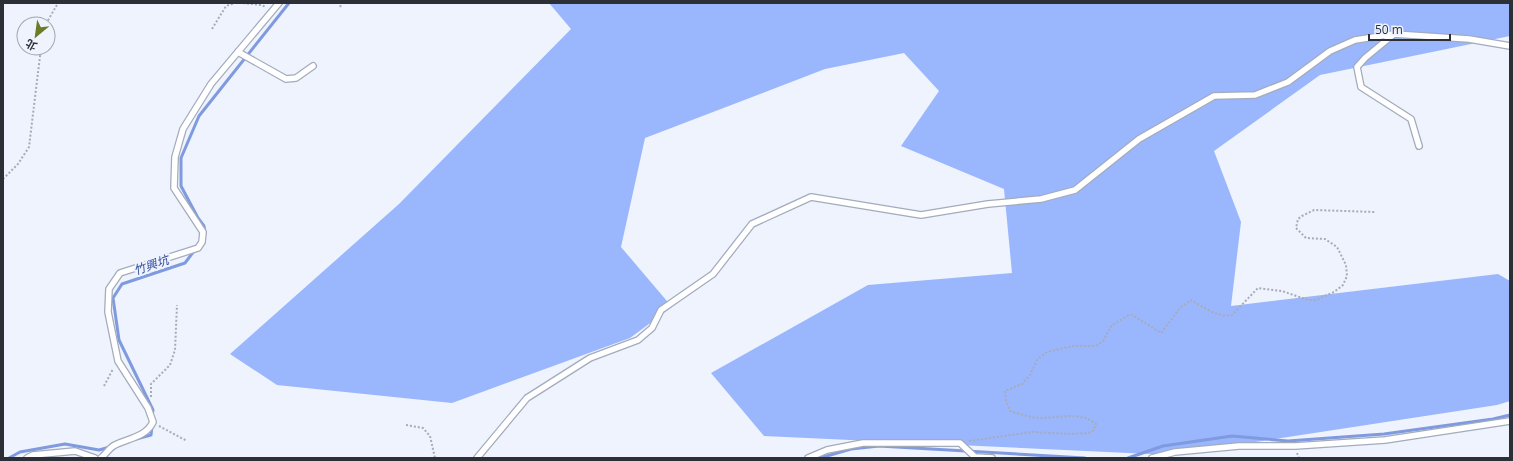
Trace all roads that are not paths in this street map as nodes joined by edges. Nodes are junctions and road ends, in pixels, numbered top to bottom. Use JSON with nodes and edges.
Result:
{"nodes":[{"id":1,"x":279,"y":3,"type":"edge"},
{"id":2,"x":1394,"y":34,"type":"junction"},
{"id":3,"x":1510,"y":46,"type":"edge"},
{"id":4,"x":238,"y":52,"type":"junction"},
{"id":5,"x":312,"y":66,"type":"dead end"},
{"id":6,"x":1419,"y":146,"type":"dead end"},
{"id":7,"x":1510,"y":421,"type":"edge"},
{"id":8,"x":27,"y":458,"type":"edge"},
{"id":9,"x":95,"y":458,"type":"edge"},
{"id":10,"x":101,"y":458,"type":"edge"},
{"id":11,"x":477,"y":458,"type":"edge"},
{"id":12,"x":808,"y":458,"type":"edge"},
{"id":13,"x":992,"y":458,"type":"edge"},
{"id":14,"x":1152,"y":458,"type":"edge"}],
"edges":[{"from":1,"to":4,"type":"lane"},
{"from":2,"to":3,"type":"lane"},
{"from":2,"to":6,"type":"lane"},
{"from":2,"to":11,"type":"lane"},
{"from":4,"to":5,"type":"lane"},
{"from":4,"to":10,"type":"lane"},
{"from":7,"to":14,"type":"lane"},
{"from":8,"to":9,"type":"lane"},
{"from":12,"to":13,"type":"lane"}]}
